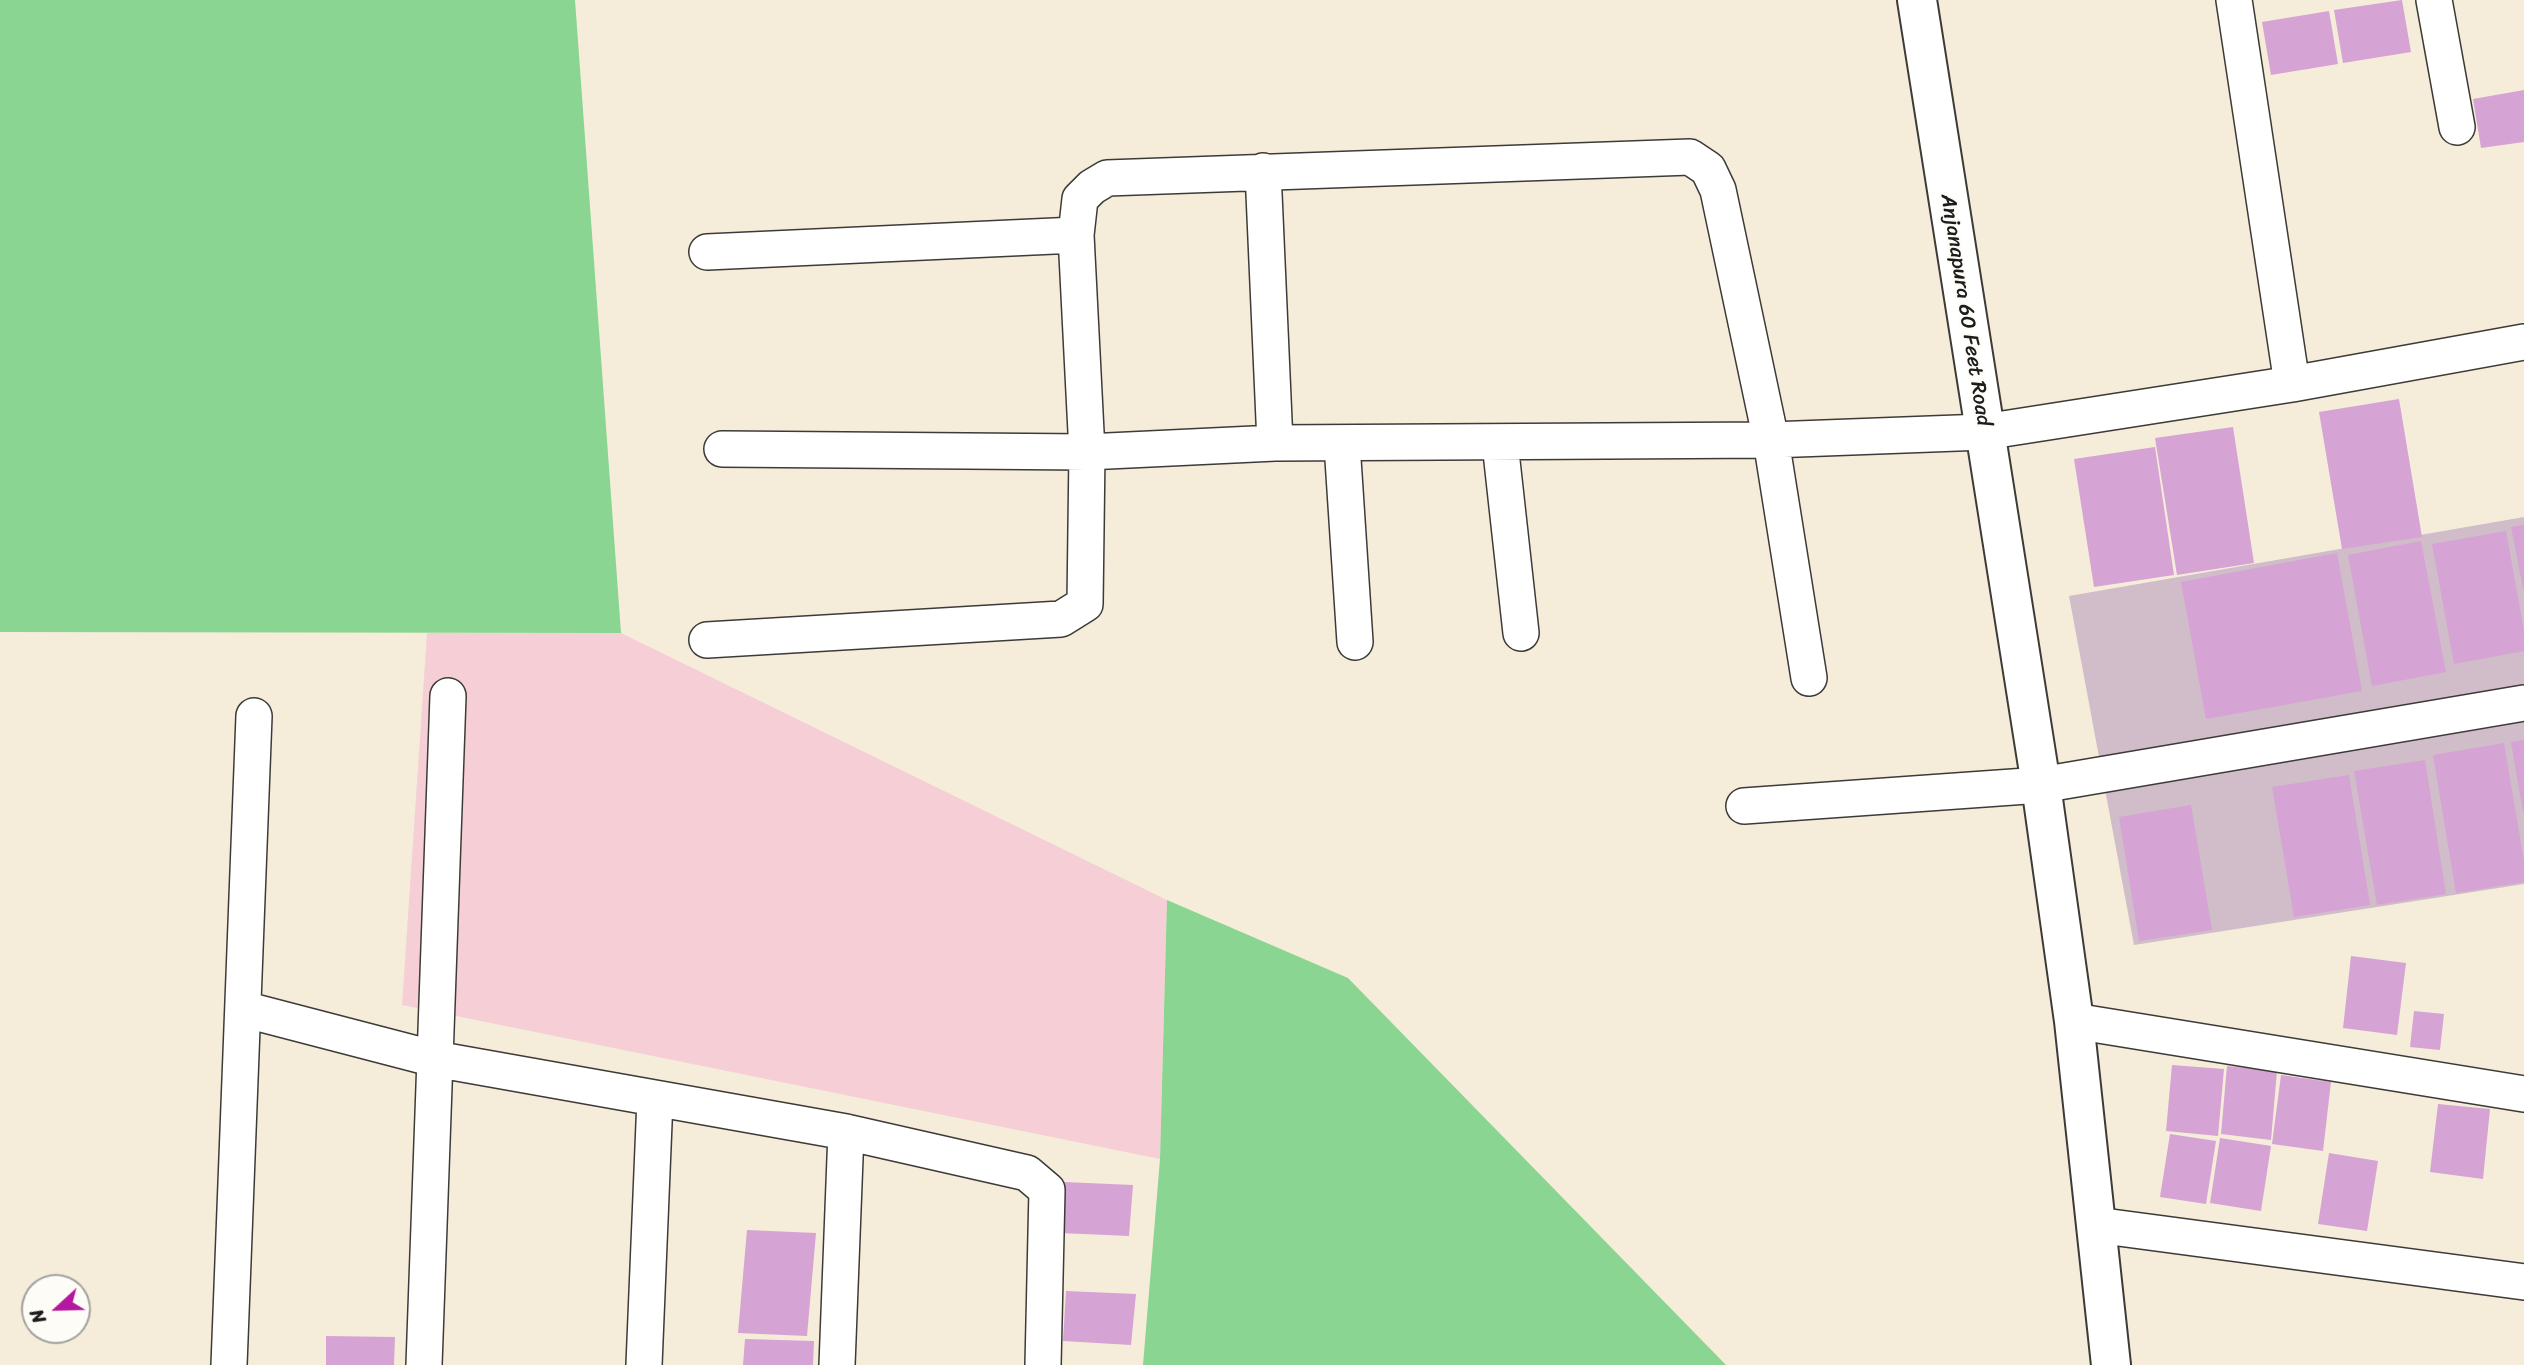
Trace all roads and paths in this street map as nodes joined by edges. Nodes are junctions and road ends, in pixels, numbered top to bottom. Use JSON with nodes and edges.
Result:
{"nodes":[{"id":1,"x":1917,"y":0,"type":"edge"},
{"id":2,"x":2234,"y":0,"type":"edge"},
{"id":3,"x":2434,"y":0,"type":"edge"},
{"id":4,"x":2456,"y":127,"type":"dead end"},
{"id":5,"x":1263,"y":171,"type":"junction"},
{"id":6,"x":1076,"y":235,"type":"junction"},
{"id":7,"x":707,"y":253,"type":"dead end"},
{"id":8,"x":2524,"y":342,"type":"edge"},
{"id":9,"x":2292,"y":384,"type":"junction"},
{"id":10,"x":1984,"y":432,"type":"junction"},
{"id":11,"x":1771,"y":440,"type":"junction"},
{"id":12,"x":1275,"y":443,"type":"junction"},
{"id":13,"x":1500,"y":443,"type":"junction"},
{"id":14,"x":1342,"y":444,"type":"junction"},
{"id":15,"x":722,"y":449,"type":"dead end"},
{"id":16,"x":1087,"y":452,"type":"junction"},
{"id":17,"x":1521,"y":633,"type":"dead end"},
{"id":18,"x":707,"y":640,"type":"dead end"},
{"id":19,"x":1355,"y":642,"type":"dead end"},
{"id":20,"x":1809,"y":678,"type":"dead end"},
{"id":21,"x":448,"y":696,"type":"dead end"},
{"id":22,"x":2524,"y":703,"type":"edge"},
{"id":23,"x":254,"y":716,"type":"dead end"},
{"id":24,"x":2040,"y":785,"type":"junction"},
{"id":25,"x":1744,"y":806,"type":"dead end"},
{"id":26,"x":243,"y":1009,"type":"junction"},
{"id":27,"x":2074,"y":1021,"type":"junction"},
{"id":28,"x":435,"y":1059,"type":"junction"},
{"id":29,"x":2523,"y":1086,"type":"edge"},
{"id":30,"x":654,"y":1099,"type":"junction"},
{"id":31,"x":846,"y":1132,"type":"junction"},
{"id":32,"x":2096,"y":1225,"type":"junction"},
{"id":33,"x":2524,"y":1282,"type":"edge"},
{"id":34,"x":229,"y":1365,"type":"edge"},
{"id":35,"x":424,"y":1365,"type":"edge"},
{"id":36,"x":644,"y":1365,"type":"edge"},
{"id":37,"x":837,"y":1365,"type":"edge"},
{"id":38,"x":1043,"y":1365,"type":"edge"},
{"id":39,"x":2111,"y":1365,"type":"edge"}],
"edges":[{"from":1,"to":10,"type":"street","name":"Anjanapura 60 Feet Road"},
{"from":2,"to":9,"type":"street"},
{"from":3,"to":4,"type":"street"},
{"from":5,"to":6,"type":"street"},
{"from":5,"to":11,"type":"street"},
{"from":5,"to":12,"type":"street"},
{"from":6,"to":7,"type":"street"},
{"from":6,"to":16,"type":"street"},
{"from":8,"to":9,"type":"street"},
{"from":9,"to":10,"type":"street"},
{"from":10,"to":11,"type":"street"},
{"from":10,"to":24,"type":"street","name":"Anjanapura 60 Feet Road"},
{"from":11,"to":13,"type":"street"},
{"from":11,"to":20,"type":"street"},
{"from":12,"to":14,"type":"street"},
{"from":12,"to":16,"type":"street"},
{"from":13,"to":14,"type":"street"},
{"from":13,"to":17,"type":"street"},
{"from":14,"to":19,"type":"street"},
{"from":15,"to":16,"type":"street"},
{"from":16,"to":18,"type":"street"},
{"from":21,"to":28,"type":"street"},
{"from":22,"to":24,"type":"street"},
{"from":23,"to":26,"type":"street"},
{"from":24,"to":25,"type":"street"},
{"from":24,"to":27,"type":"street","name":"Anjanapura 60 Feet Road"},
{"from":26,"to":28,"type":"street"},
{"from":26,"to":34,"type":"street"},
{"from":27,"to":29,"type":"street"},
{"from":27,"to":32,"type":"street","name":"Anjanapura 60 Feet Road"},
{"from":28,"to":30,"type":"street"},
{"from":28,"to":35,"type":"street"},
{"from":30,"to":31,"type":"street"},
{"from":30,"to":36,"type":"street"},
{"from":31,"to":37,"type":"street"},
{"from":31,"to":38,"type":"street"},
{"from":32,"to":33,"type":"street"},
{"from":32,"to":39,"type":"street","name":"Anjanapura 60 Feet Road"}]}
